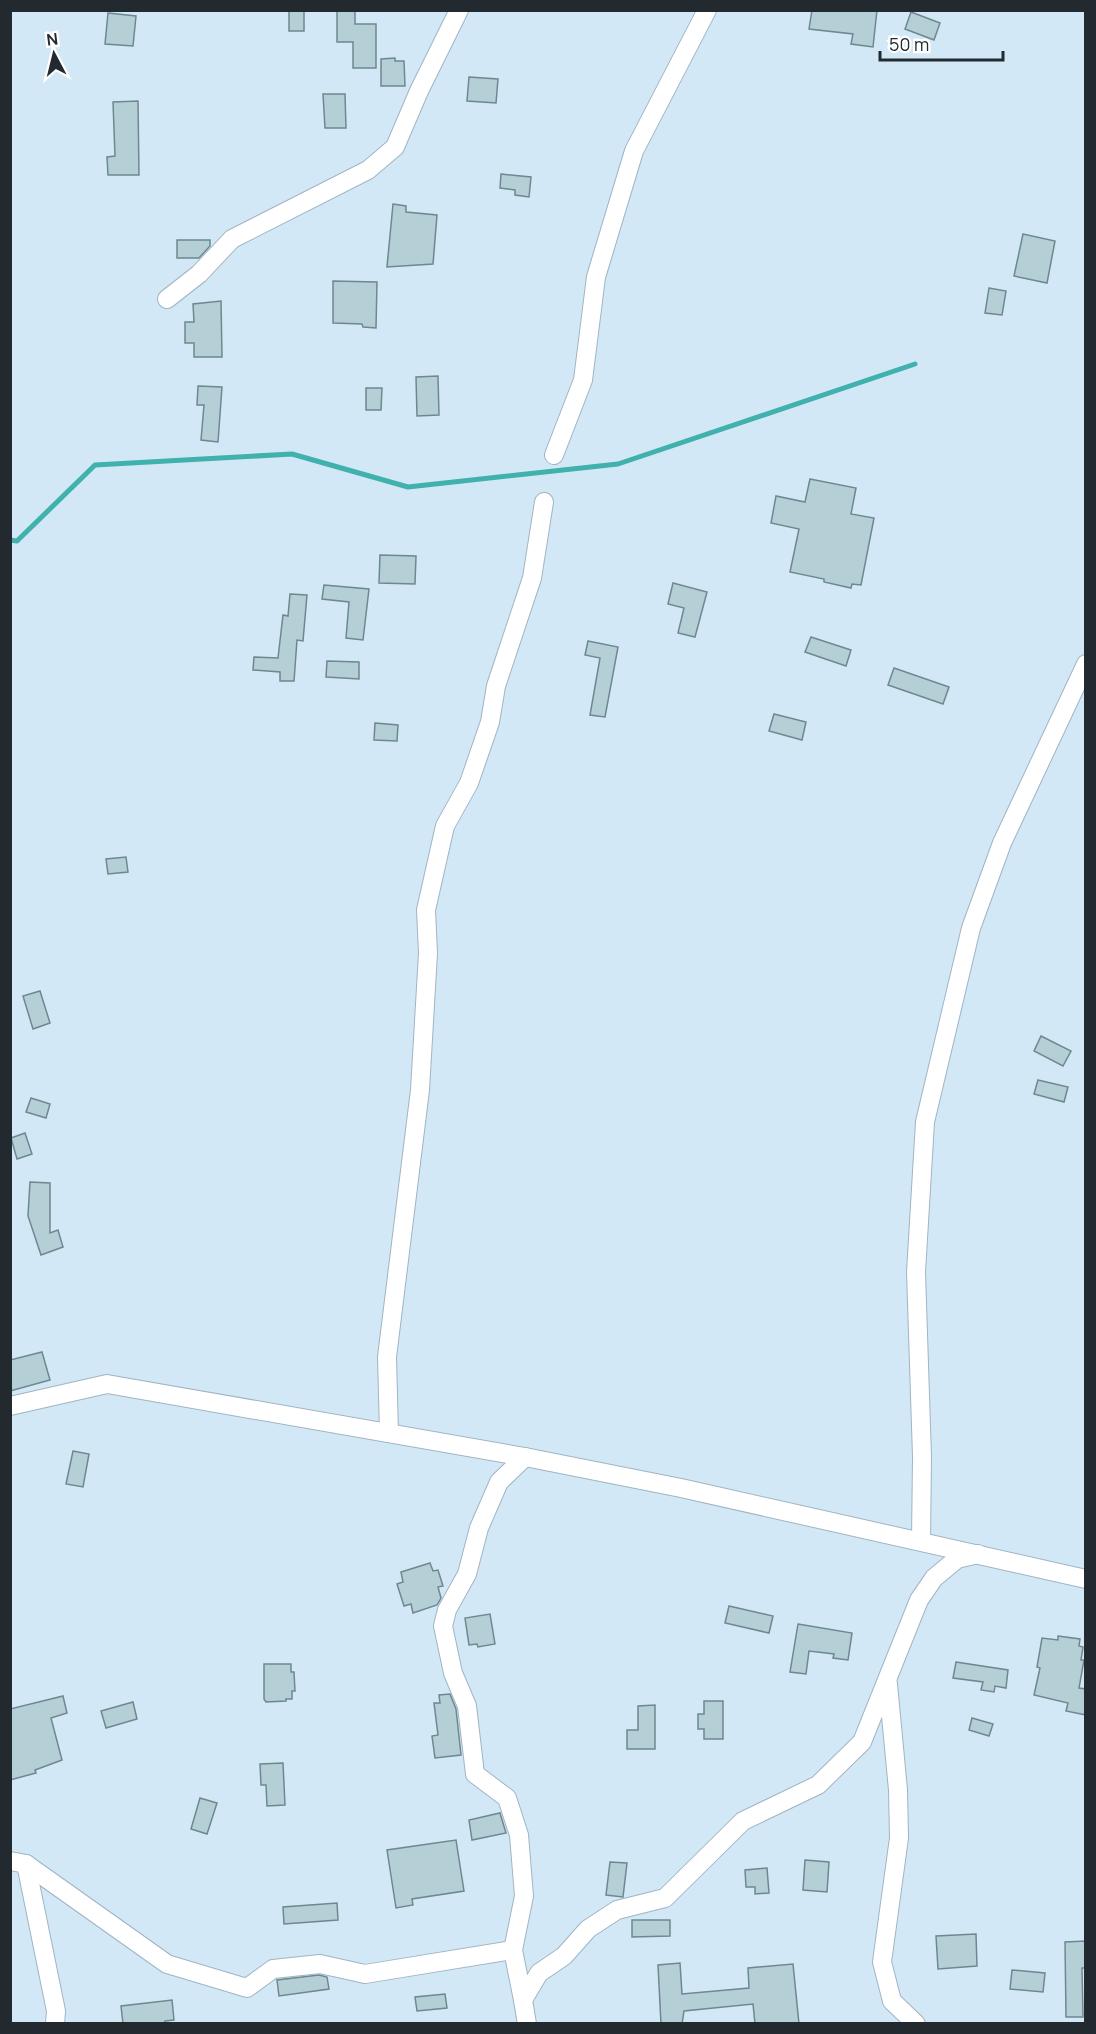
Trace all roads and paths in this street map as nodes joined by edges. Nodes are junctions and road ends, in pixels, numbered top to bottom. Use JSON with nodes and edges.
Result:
{"nodes":[{"id":1,"x":459,"y":10,"type":"edge"},
{"id":2,"x":707,"y":10,"type":"edge"},
{"id":3,"x":167,"y":299,"type":"dead end"},
{"id":4,"x":554,"y":455,"type":"dead end"},
{"id":5,"x":544,"y":502,"type":"dead end"},
{"id":6,"x":1086,"y":664,"type":"edge"},
{"id":7,"x":10,"y":1406,"type":"edge"},
{"id":8,"x":389,"y":1433,"type":"junction"},
{"id":9,"x":525,"y":1457,"type":"junction"},
{"id":10,"x":921,"y":1541,"type":"junction"},
{"id":11,"x":978,"y":1554,"type":"junction"},
{"id":12,"x":1086,"y":1579,"type":"edge"},
{"id":13,"x":888,"y":1680,"type":"junction"},
{"id":14,"x":18,"y":1863,"type":"edge"},
{"id":15,"x":513,"y":1950,"type":"junction"},
{"id":16,"x":523,"y":2000,"type":"junction"},
{"id":17,"x":55,"y":2024,"type":"edge"},
{"id":18,"x":527,"y":2024,"type":"edge"},
{"id":19,"x":916,"y":2024,"type":"edge"}],
"edges":[{"from":1,"to":3,"type":"street"},
{"from":2,"to":4,"type":"street"},
{"from":5,"to":8,"type":"street"},
{"from":6,"to":10,"type":"street"},
{"from":7,"to":8,"type":"street"},
{"from":8,"to":9,"type":"street"},
{"from":9,"to":10,"type":"street"},
{"from":9,"to":15,"type":"street"},
{"from":10,"to":11,"type":"street"},
{"from":11,"to":12,"type":"street"},
{"from":11,"to":13,"type":"street"},
{"from":13,"to":16,"type":"street"},
{"from":13,"to":19,"type":"street"},
{"from":14,"to":15,"type":"street"},
{"from":14,"to":17,"type":"street"},
{"from":15,"to":16,"type":"street"},
{"from":16,"to":18,"type":"street"}]}
